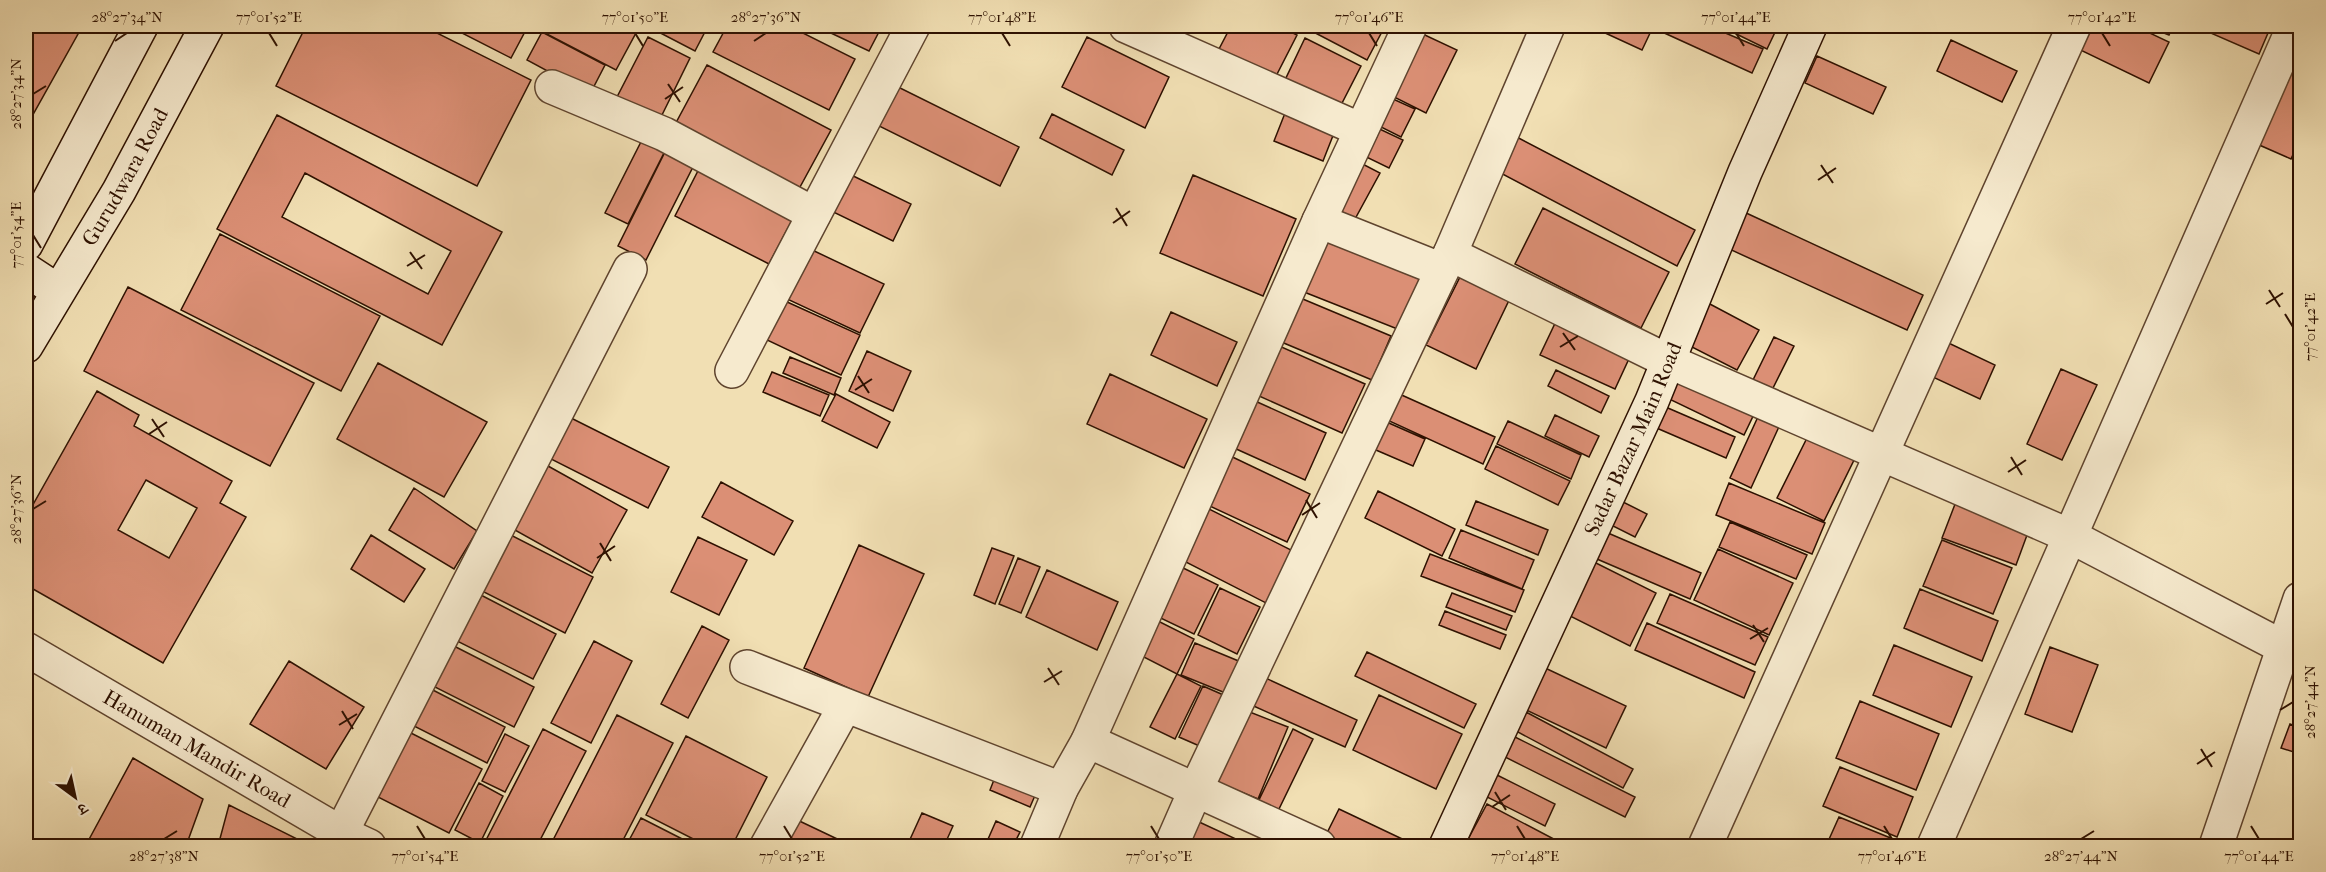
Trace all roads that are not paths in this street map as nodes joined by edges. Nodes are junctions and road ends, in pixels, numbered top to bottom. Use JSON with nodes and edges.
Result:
{"nodes":[{"id":1,"x":141,"y":26,"type":"edge"},
{"id":2,"x":207,"y":26,"type":"edge"},
{"id":3,"x":913,"y":26,"type":"edge"},
{"id":4,"x":1126,"y":26,"type":"edge"},
{"id":5,"x":1410,"y":26,"type":"edge"},
{"id":6,"x":1548,"y":26,"type":"edge"},
{"id":7,"x":1810,"y":26,"type":"edge"},
{"id":8,"x":2074,"y":26,"type":"edge"},
{"id":9,"x":2294,"y":26,"type":"edge"},
{"id":10,"x":552,"y":87,"type":"dead end"},
{"id":11,"x":1361,"y":130,"type":"junction"},
{"id":12,"x":814,"y":214,"type":"junction"},
{"id":13,"x":1319,"y":221,"type":"junction"},
{"id":14,"x":26,"y":244,"type":"edge"},
{"id":15,"x":1446,"y":262,"type":"junction"},
{"id":16,"x":630,"y":269,"type":"dead end"},
{"id":17,"x":26,"y":270,"type":"edge"},
{"id":18,"x":58,"y":291,"type":"junction"},
{"id":19,"x":30,"y":329,"type":"edge"},
{"id":20,"x":1668,"y":361,"type":"junction"},
{"id":21,"x":732,"y":371,"type":"dead end"},
{"id":22,"x":1881,"y":454,"type":"junction"},
{"id":23,"x":2070,"y":536,"type":"junction"},
{"id":24,"x":2301,"y":599,"type":"edge"},
{"id":25,"x":26,"y":650,"type":"edge"},
{"id":26,"x":2292,"y":652,"type":"edge"},
{"id":27,"x":747,"y":667,"type":"dead end"},
{"id":28,"x":845,"y":706,"type":"junction"},
{"id":29,"x":1088,"y":741,"type":"junction"},
{"id":30,"x":1061,"y":789,"type":"junction"},
{"id":31,"x":1196,"y":789,"type":"junction"},
{"id":32,"x":355,"y":840,"type":"edge"},
{"id":33,"x":767,"y":846,"type":"edge"},
{"id":34,"x":1037,"y":846,"type":"edge"},
{"id":35,"x":1171,"y":846,"type":"edge"},
{"id":36,"x":1319,"y":846,"type":"edge"},
{"id":37,"x":1446,"y":846,"type":"edge"},
{"id":38,"x":1705,"y":846,"type":"edge"},
{"id":39,"x":1934,"y":846,"type":"edge"},
{"id":40,"x":2216,"y":846,"type":"edge"}],
"edges":[{"from":1,"to":14,"type":"street"},
{"from":2,"to":18,"type":"street","name":"Gurudwara Road"},
{"from":3,"to":12,"type":"street"},
{"from":4,"to":11,"type":"street"},
{"from":5,"to":11,"type":"street"},
{"from":6,"to":15,"type":"street"},
{"from":7,"to":20,"type":"street","name":"Sadar Bazar Main Road"},
{"from":8,"to":22,"type":"street"},
{"from":9,"to":23,"type":"street"},
{"from":10,"to":12,"type":"street"},
{"from":11,"to":13,"type":"street"},
{"from":12,"to":21,"type":"street"},
{"from":13,"to":15,"type":"street"},
{"from":13,"to":29,"type":"street"},
{"from":15,"to":20,"type":"street"},
{"from":15,"to":31,"type":"street"},
{"from":16,"to":32,"type":"street"},
{"from":17,"to":18,"type":"street"},
{"from":18,"to":19,"type":"street","name":"Gurudwara Road"},
{"from":20,"to":22,"type":"street"},
{"from":20,"to":37,"type":"street","name":"Sadar Bazar Main Road"},
{"from":22,"to":23,"type":"street"},
{"from":22,"to":38,"type":"street"},
{"from":23,"to":26,"type":"street"},
{"from":23,"to":39,"type":"street"},
{"from":24,"to":26,"type":"street"},
{"from":25,"to":32,"type":"street","name":"Hanuman Mandir Road"},
{"from":26,"to":40,"type":"street"},
{"from":27,"to":28,"type":"street"},
{"from":28,"to":30,"type":"street"},
{"from":28,"to":33,"type":"street"},
{"from":29,"to":30,"type":"street"},
{"from":29,"to":31,"type":"street"},
{"from":30,"to":34,"type":"street"},
{"from":31,"to":35,"type":"street"},
{"from":31,"to":36,"type":"street"}]}
